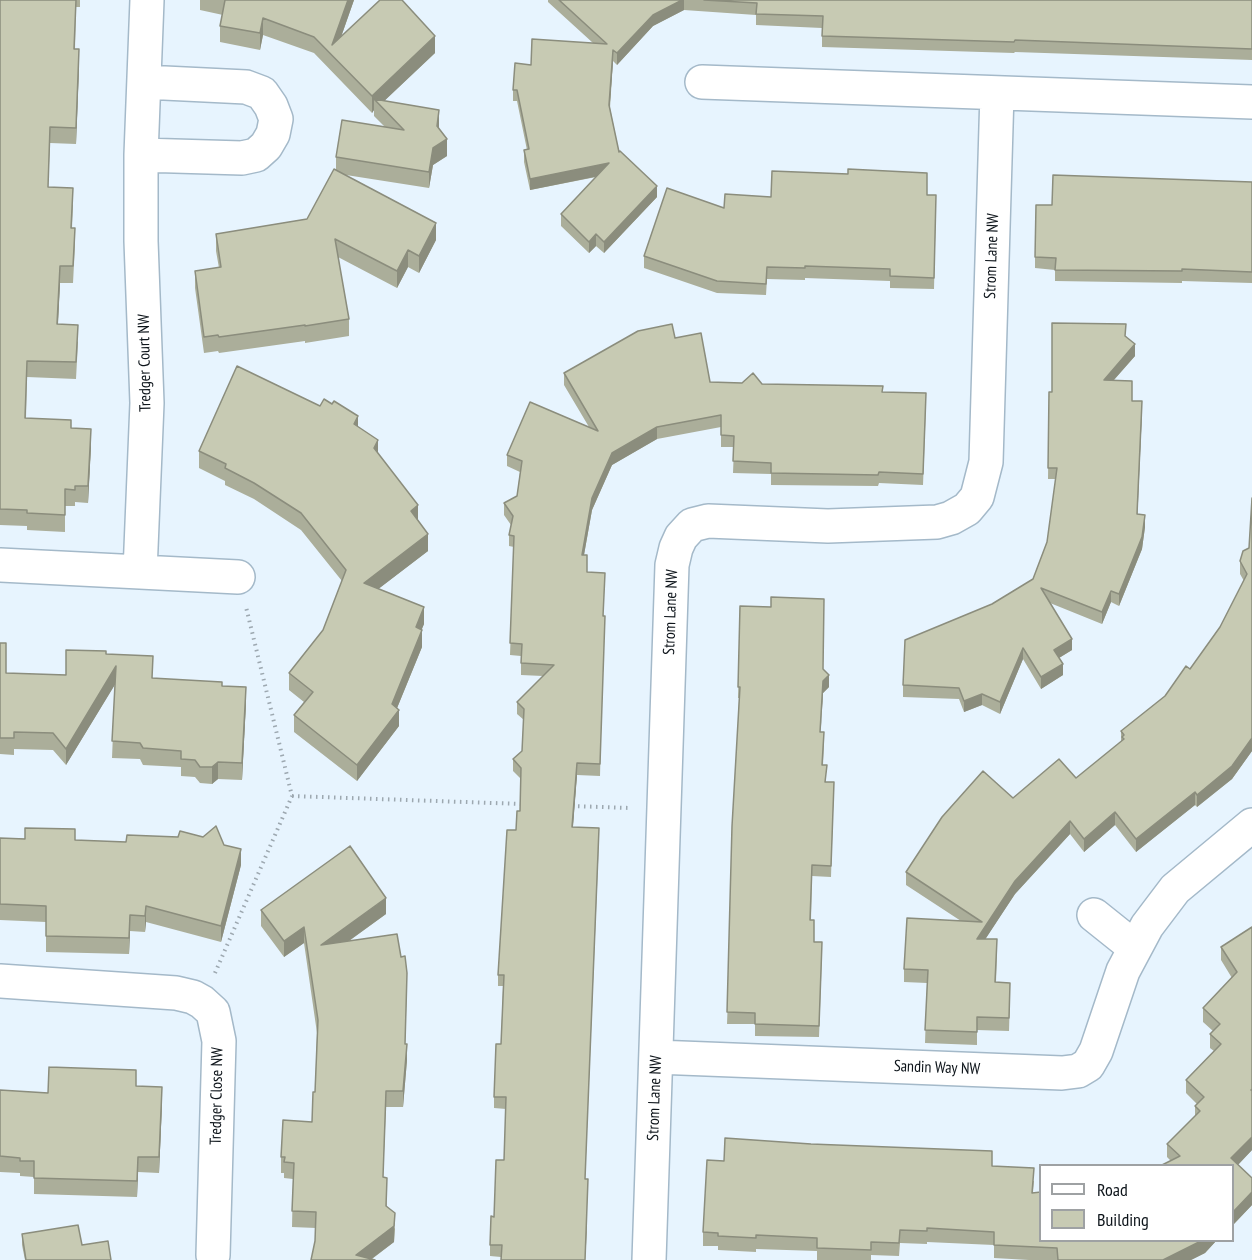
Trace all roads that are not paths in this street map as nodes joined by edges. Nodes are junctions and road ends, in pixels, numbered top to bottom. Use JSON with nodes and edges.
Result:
{"nodes":[{"id":1,"x":147,"y":0,"type":"edge"},
{"id":2,"x":144,"y":82,"type":"junction"},
{"id":3,"x":702,"y":82,"type":"dead end"},
{"id":4,"x":997,"y":93,"type":"junction"},
{"id":5,"x":1252,"y":102,"type":"edge"},
{"id":6,"x":141,"y":155,"type":"junction"},
{"id":7,"x":0,"y":565,"type":"edge"},
{"id":8,"x":140,"y":572,"type":"junction"},
{"id":9,"x":238,"y":577,"type":"road end"},
{"id":10,"x":1252,"y":825,"type":"edge"},
{"id":11,"x":1094,"y":915,"type":"dead end"},
{"id":12,"x":1134,"y":947,"type":"junction"},
{"id":13,"x":0,"y":981,"type":"edge"},
{"id":14,"x":656,"y":1057,"type":"junction"},
{"id":15,"x":213,"y":1255,"type":"dead end"},
{"id":16,"x":649,"y":1260,"type":"edge"}],
"edges":[{"from":1,"to":2,"type":"street","name":"Tredger Court NW"},
{"from":2,"to":6,"type":"street","name":"Tredger Court NW"},
{"from":2,"to":6,"type":"street"},
{"from":3,"to":4,"type":"street"},
{"from":4,"to":5,"type":"street"},
{"from":4,"to":14,"type":"street","name":"Strom Lane NW"},
{"from":6,"to":8,"type":"street","name":"Tredger Court NW"},
{"from":7,"to":8,"type":"street"},
{"from":8,"to":9,"type":"street"},
{"from":10,"to":12,"type":"street","name":"Sandin Way NW"},
{"from":11,"to":12,"type":"street"},
{"from":12,"to":14,"type":"street","name":"Sandin Way NW"},
{"from":13,"to":15,"type":"street","name":"Tredger Close NW"},
{"from":14,"to":16,"type":"street","name":"Strom Lane NW"}]}
